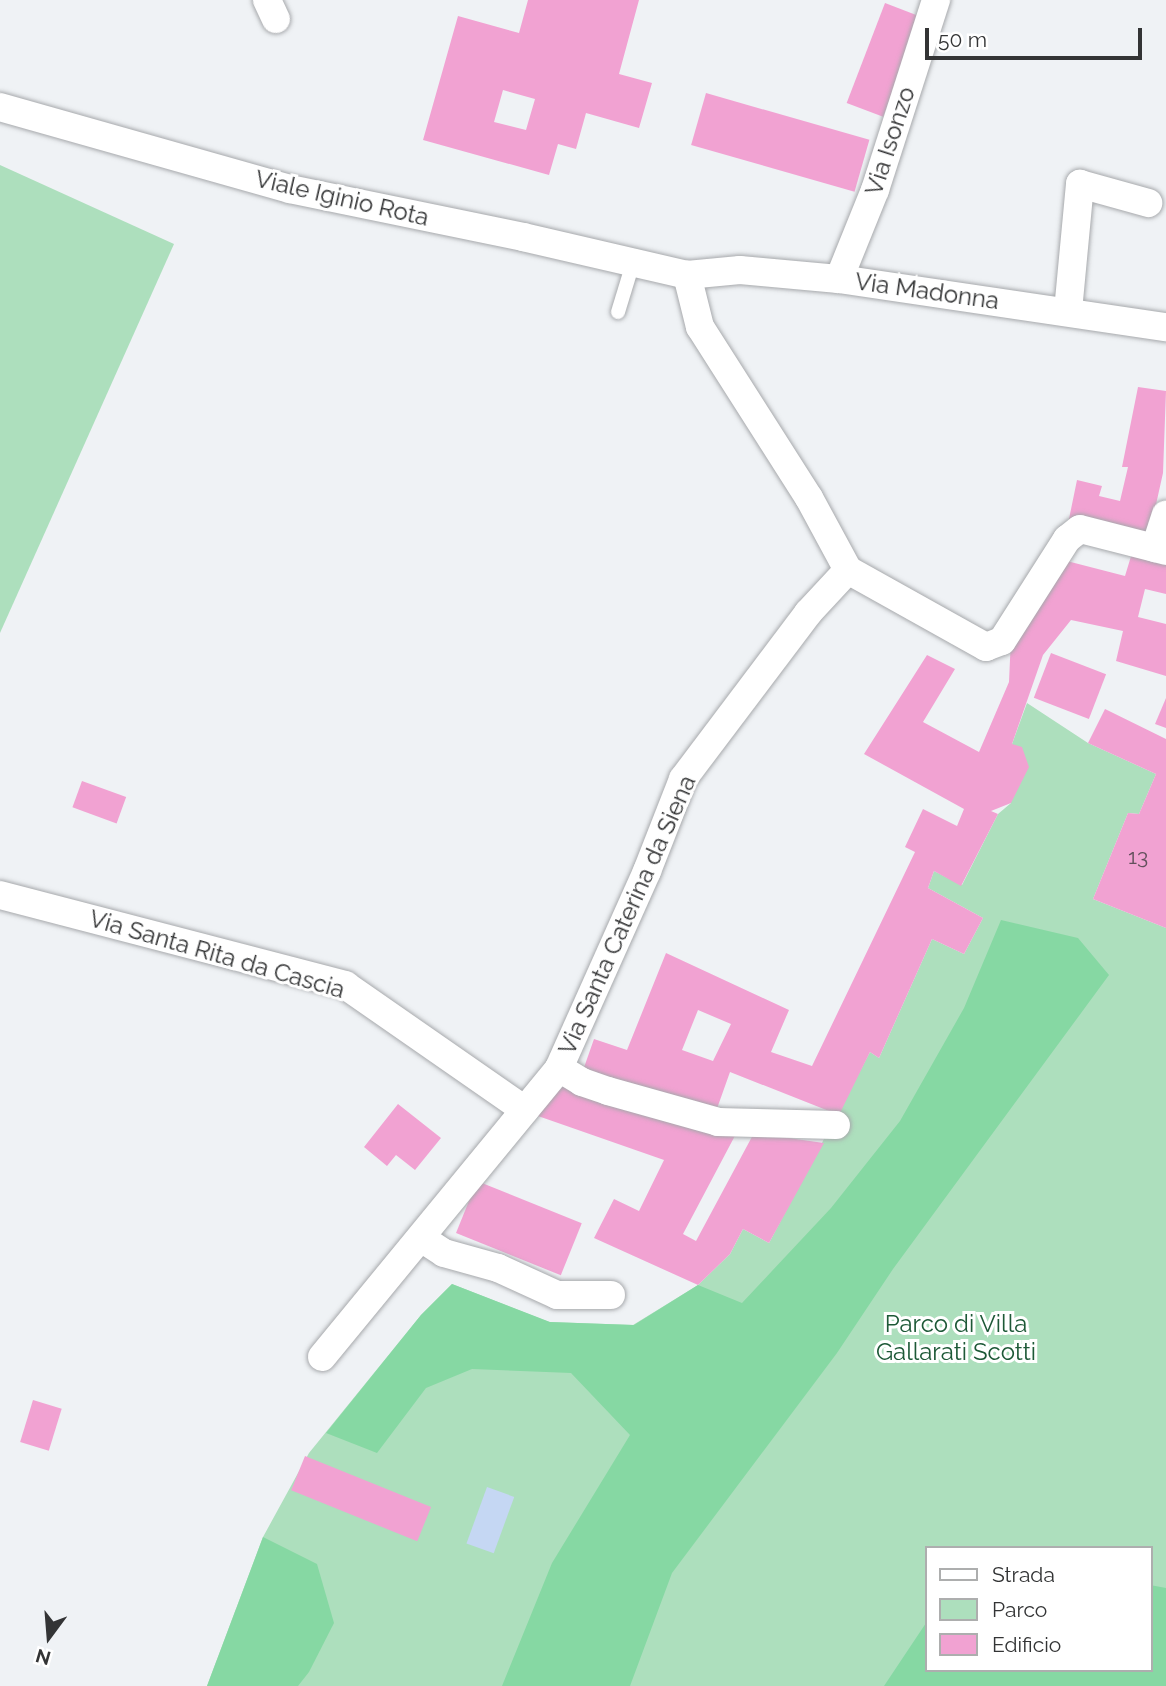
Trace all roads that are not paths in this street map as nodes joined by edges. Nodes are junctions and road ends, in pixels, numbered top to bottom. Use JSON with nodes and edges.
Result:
{"nodes":[{"id":1,"x":936,"y":0,"type":"edge"},
{"id":2,"x":0,"y":107,"type":"edge"},
{"id":3,"x":1148,"y":203,"type":"dead end"},
{"id":4,"x":633,"y":263,"type":"junction"},
{"id":5,"x":687,"y":275,"type":"junction"},
{"id":6,"x":839,"y":279,"type":"junction"},
{"id":7,"x":1068,"y":311,"type":"junction"},
{"id":8,"x":618,"y":312,"type":"dead end"},
{"id":9,"x":1166,"y":327,"type":"edge"},
{"id":10,"x":1166,"y":515,"type":"edge"},
{"id":11,"x":1161,"y":550,"type":"edge"},
{"id":12,"x":848,"y":570,"type":"junction"},
{"id":13,"x":0,"y":895,"type":"edge"},
{"id":14,"x":559,"y":1068,"type":"junction"},
{"id":15,"x":525,"y":1110,"type":"junction"},
{"id":16,"x":836,"y":1125,"type":"dead end"},
{"id":17,"x":421,"y":1238,"type":"junction"},
{"id":18,"x":611,"y":1295,"type":"dead end"},
{"id":19,"x":322,"y":1357,"type":"dead end"}],
"edges":[{"from":1,"to":6,"type":"street","name":"Via Isonzo"},
{"from":2,"to":4,"type":"street","name":"Viale Iginio Rota"},
{"from":3,"to":7,"type":"street"},
{"from":4,"to":5,"type":"street","name":"Viale Iginio Rota"},
{"from":4,"to":8,"type":"lane"},
{"from":5,"to":6,"type":"street","name":"Via Madonna"},
{"from":5,"to":12,"type":"street"},
{"from":6,"to":7,"type":"street","name":"Via Madonna"},
{"from":7,"to":9,"type":"street","name":"Via Madonna"},
{"from":10,"to":11,"type":"street"},
{"from":11,"to":12,"type":"street"},
{"from":12,"to":14,"type":"street","name":"Via Santa Caterina da Siena"},
{"from":13,"to":15,"type":"street","name":"Via Santa Rita da Cascia"},
{"from":14,"to":15,"type":"street","name":"Via Santa Caterina da Siena"},
{"from":14,"to":16,"type":"street"},
{"from":15,"to":17,"type":"street","name":"Via Santa Caterina da Siena"},
{"from":17,"to":18,"type":"street"},
{"from":17,"to":19,"type":"street","name":"Via Santa Caterina da Siena"}]}
